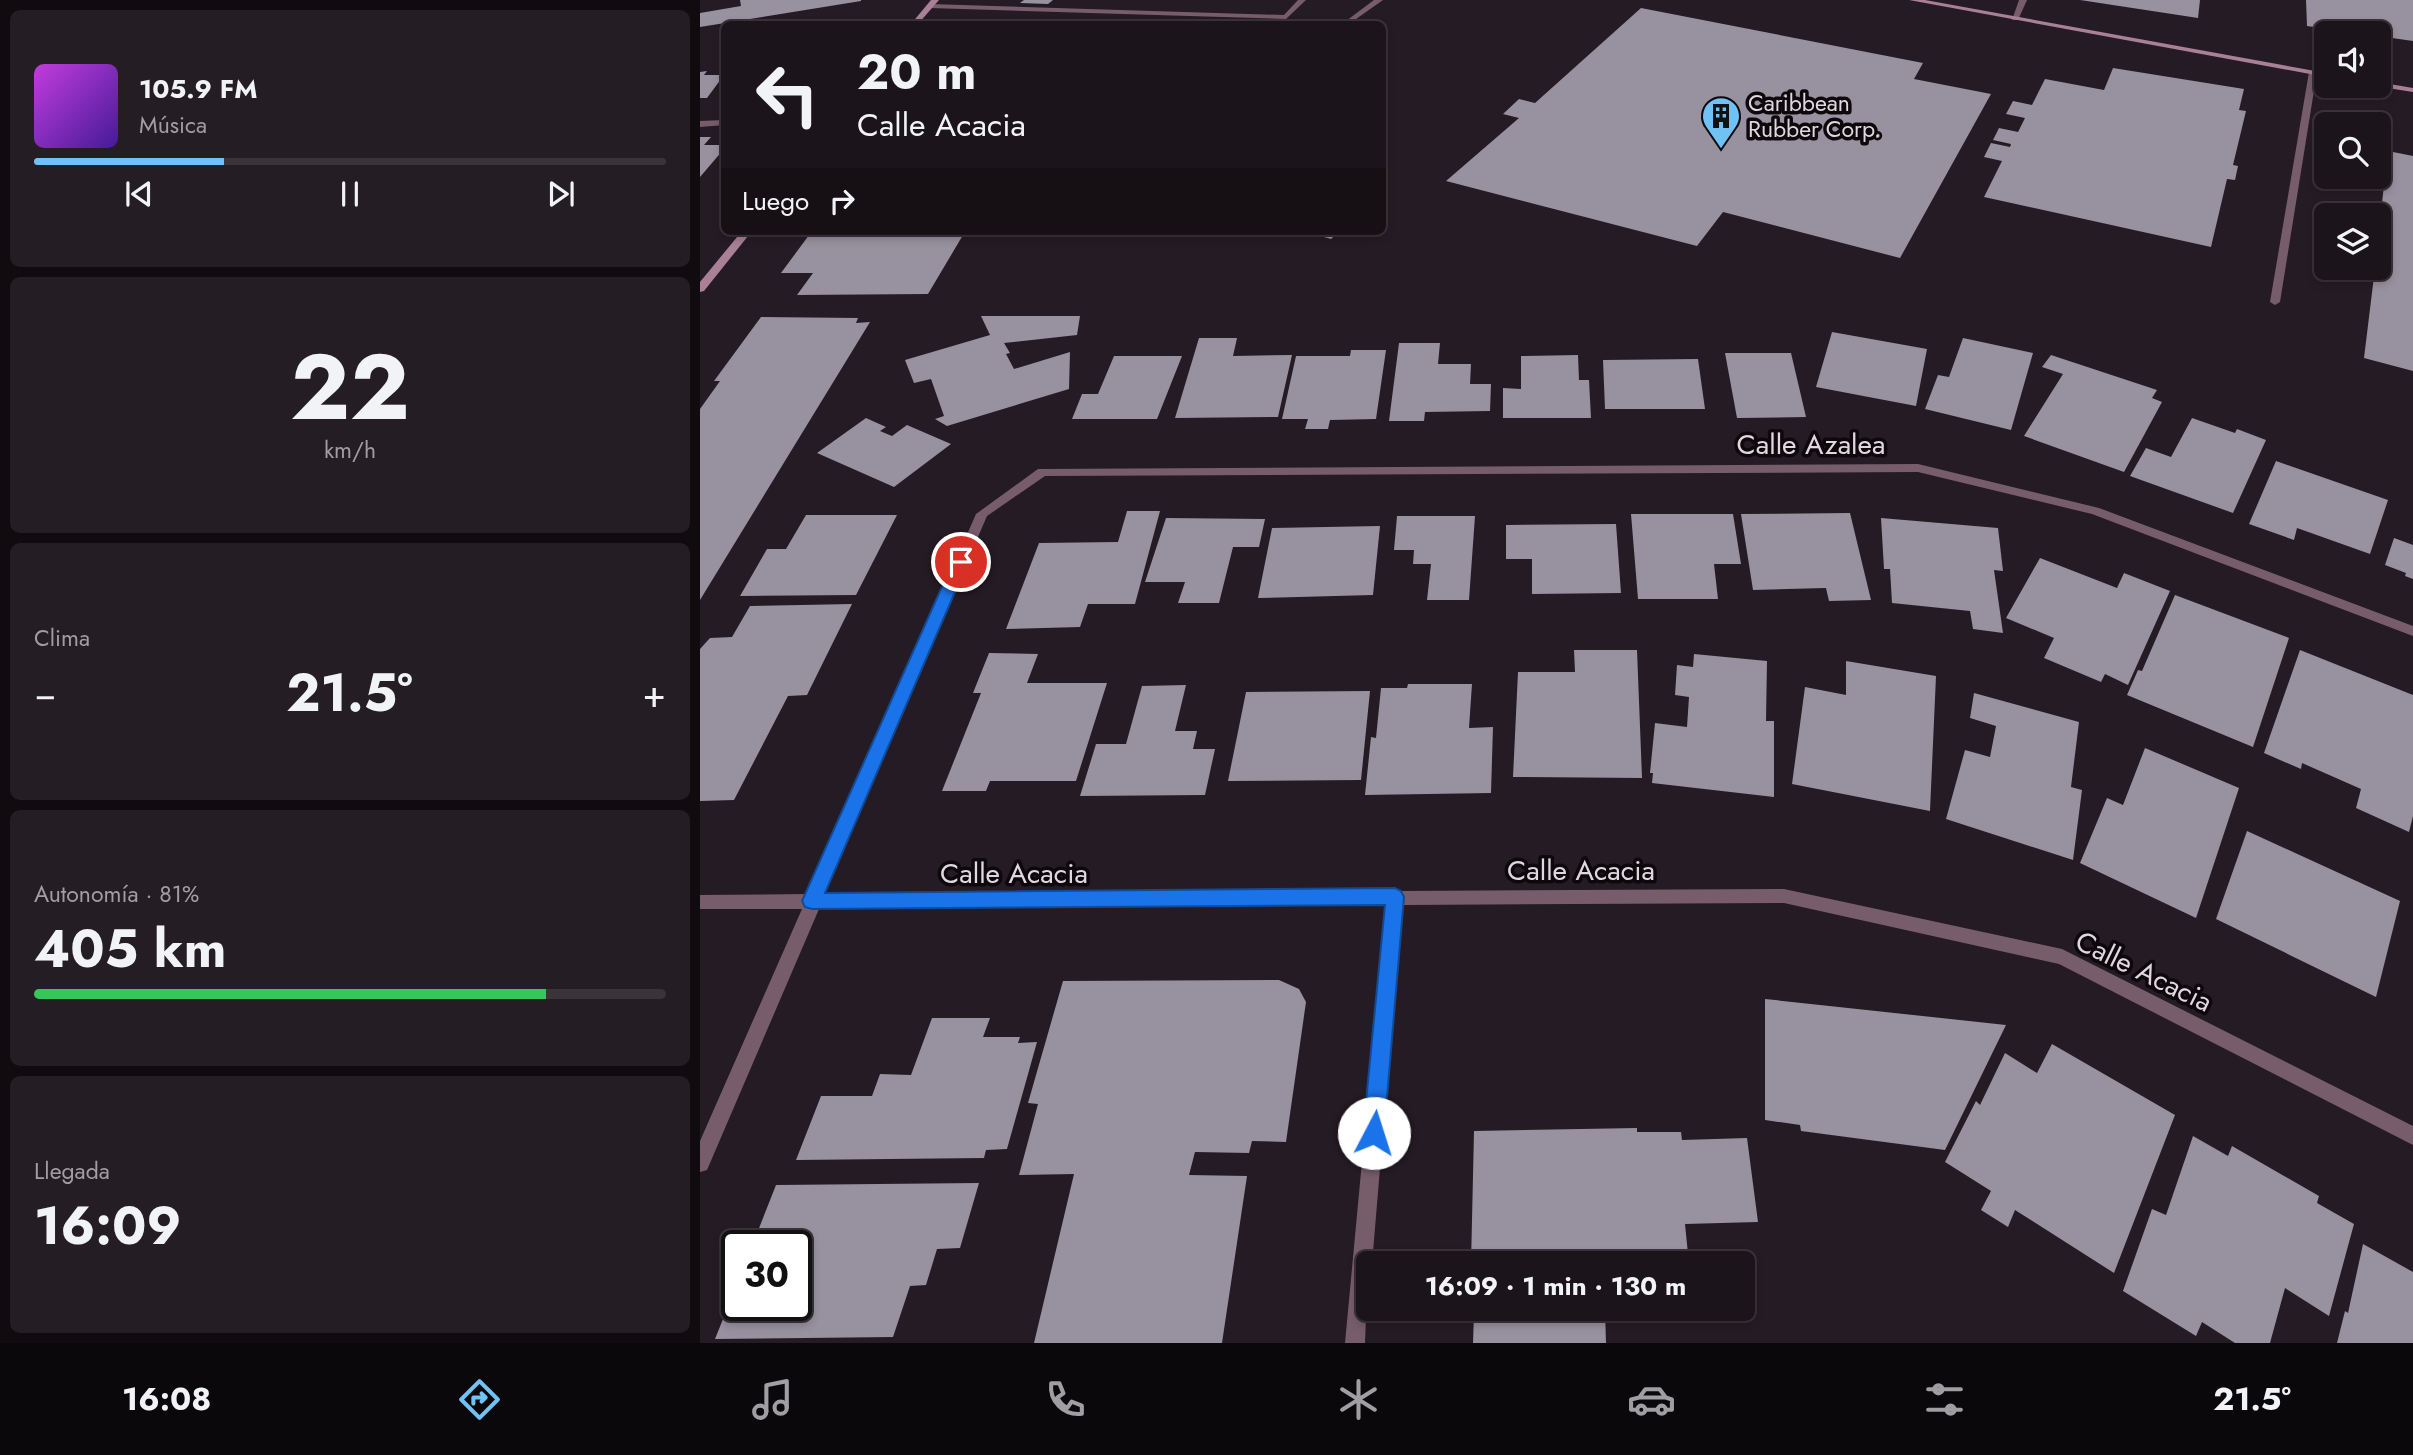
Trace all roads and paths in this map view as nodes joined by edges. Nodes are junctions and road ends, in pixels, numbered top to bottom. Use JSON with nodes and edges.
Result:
{"nodes":[{"id":1,"x":1302,"y":0,"type":"edge"},
{"id":2,"x":1379,"y":0,"type":"edge"},
{"id":3,"x":1913,"y":0,"type":"edge"},
{"id":4,"x":2022,"y":0,"type":"edge"},
{"id":5,"x":932,"y":3,"type":"edge"},
{"id":6,"x":2015,"y":19,"type":"junction"},
{"id":7,"x":917,"y":21,"type":"edge"},
{"id":8,"x":1349,"y":21,"type":"edge"},
{"id":9,"x":2313,"y":72,"type":"joint"},
{"id":10,"x":2391,"y":86,"type":"edge"},
{"id":11,"x":2413,"y":90,"type":"edge"},
{"id":12,"x":721,"y":123,"type":"edge"},
{"id":13,"x":700,"y":124,"type":"edge"},
{"id":14,"x":744,"y":235,"type":"edge"},
{"id":15,"x":700,"y":289,"type":"edge"},
{"id":16,"x":2275,"y":302,"type":"dead end"},
{"id":17,"x":2413,"y":631,"type":"edge"},
{"id":18,"x":1395,"y":897,"type":"junction"},
{"id":19,"x":812,"y":901,"type":"junction"},
{"id":20,"x":700,"y":902,"type":"edge"},
{"id":21,"x":2413,"y":1136,"type":"edge"},
{"id":22,"x":700,"y":1164,"type":"edge"},
{"id":23,"x":1355,"y":1343,"type":"edge"}],
"edges":[{"from":1,"to":5,"type":"street"},
{"from":2,"to":8,"type":"street"},
{"from":3,"to":6,"type":"main road"},
{"from":4,"to":6,"type":"street"},
{"from":5,"to":7,"type":"main road"},
{"from":6,"to":9,"type":"main road"},
{"from":9,"to":16,"type":"street"},
{"from":10,"to":11,"type":"main road"},
{"from":12,"to":13,"type":"street"},
{"from":14,"to":15,"type":"main road"},
{"from":17,"to":19,"type":"street","name":"Calle Azalea"},
{"from":18,"to":19,"type":"street","name":"Calle Acacia"},
{"from":18,"to":21,"type":"street","name":"Calle Acacia"},
{"from":18,"to":23,"type":"street"},
{"from":19,"to":20,"type":"street","name":"Calle Acacia"},
{"from":19,"to":22,"type":"street","name":"Calle Azalea"}]}
